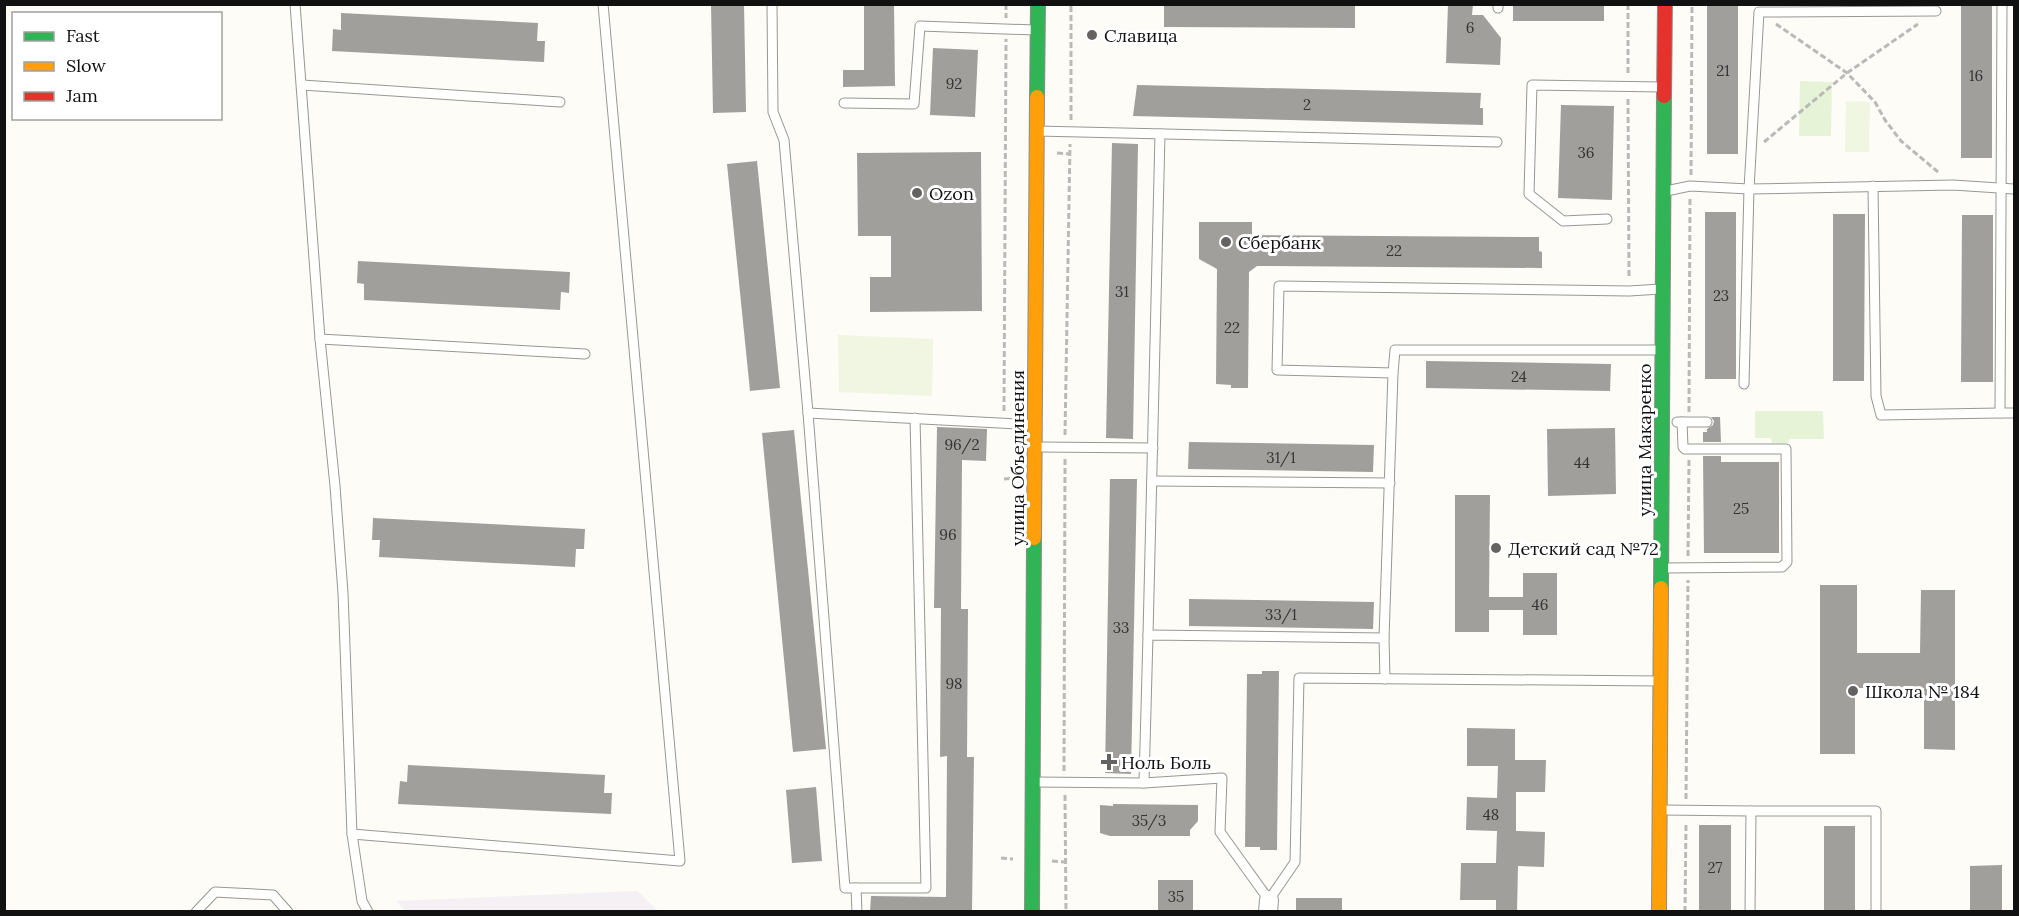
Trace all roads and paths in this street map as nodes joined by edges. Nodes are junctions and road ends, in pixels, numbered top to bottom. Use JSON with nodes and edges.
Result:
{"nodes":[{"id":1,"x":295,"y":4,"type":"edge"},
{"id":2,"x":603,"y":4,"type":"edge"},
{"id":3,"x":772,"y":4,"type":"edge"},
{"id":4,"x":1006,"y":4,"type":"edge"},
{"id":5,"x":1038,"y":4,"type":"edge"},
{"id":6,"x":1628,"y":4,"type":"edge"},
{"id":7,"x":1665,"y":4,"type":"edge"},
{"id":8,"x":2002,"y":7,"type":"edge"},
{"id":9,"x":2014,"y":10,"type":"edge"},
{"id":10,"x":1936,"y":11,"type":"joint"},
{"id":11,"x":1759,"y":12,"type":"junction"},
{"id":12,"x":1006,"y":29,"type":"junction"},
{"id":13,"x":1038,"y":30,"type":"junction"},
{"id":14,"x":1847,"y":73,"type":"junction"},
{"id":15,"x":302,"y":85,"type":"junction"},
{"id":16,"x":1628,"y":87,"type":"junction"},
{"id":17,"x":1665,"y":87,"type":"junction"},
{"id":18,"x":560,"y":102,"type":"dead end"},
{"id":19,"x":844,"y":104,"type":"dead end"},
{"id":20,"x":1036,"y":131,"type":"junction"},
{"id":21,"x":1160,"y":134,"type":"junction"},
{"id":22,"x":1497,"y":142,"type":"dead end"},
{"id":23,"x":1751,"y":153,"type":"junction"},
{"id":24,"x":1953,"y":185,"type":"junction"},
{"id":25,"x":1873,"y":186,"type":"junction"},
{"id":26,"x":1749,"y":189,"type":"junction"},
{"id":27,"x":2001,"y":189,"type":"junction"},
{"id":28,"x":2014,"y":189,"type":"edge"},
{"id":29,"x":1664,"y":192,"type":"junction"},
{"id":30,"x":1607,"y":219,"type":"dead end"},
{"id":31,"x":1663,"y":289,"type":"junction"},
{"id":32,"x":1629,"y":291,"type":"junction"},
{"id":33,"x":320,"y":339,"type":"junction"},
{"id":34,"x":1663,"y":350,"type":"junction"},
{"id":35,"x":585,"y":354,"type":"dead end"},
{"id":36,"x":1393,"y":373,"type":"junction"},
{"id":37,"x":1744,"y":384,"type":"dead end"},
{"id":38,"x":808,"y":413,"type":"junction"},
{"id":39,"x":2000,"y":413,"type":"junction"},
{"id":40,"x":2014,"y":413,"type":"edge"},
{"id":41,"x":915,"y":417,"type":"junction"},
{"id":42,"x":1662,"y":422,"type":"junction"},
{"id":43,"x":1682,"y":422,"type":"junction"},
{"id":44,"x":1707,"y":422,"type":"dead end"},
{"id":45,"x":1004,"y":423,"type":"junction"},
{"id":46,"x":1036,"y":425,"type":"junction"},
{"id":47,"x":1036,"y":447,"type":"junction"},
{"id":48,"x":1153,"y":448,"type":"junction"},
{"id":49,"x":1152,"y":481,"type":"junction"},
{"id":50,"x":1390,"y":483,"type":"junction"},
{"id":51,"x":1661,"y":568,"type":"junction"},
{"id":52,"x":1148,"y":635,"type":"junction"},
{"id":53,"x":1384,"y":638,"type":"junction"},
{"id":54,"x":1385,"y":679,"type":"junction"},
{"id":55,"x":1660,"y":681,"type":"junction"},
{"id":56,"x":1032,"y":782,"type":"junction"},
{"id":57,"x":1144,"y":783,"type":"junction"},
{"id":58,"x":1659,"y":810,"type":"junction"},
{"id":59,"x":1751,"y":811,"type":"junction"},
{"id":60,"x":352,"y":834,"type":"junction"},
{"id":61,"x":856,"y":888,"type":"junction"},
{"id":62,"x":1268,"y":906,"type":"edge"},
{"id":63,"x":196,"y":912,"type":"edge"},
{"id":64,"x":288,"y":912,"type":"edge"},
{"id":65,"x":368,"y":912,"type":"edge"},
{"id":66,"x":857,"y":912,"type":"edge"},
{"id":67,"x":1032,"y":912,"type":"edge"},
{"id":68,"x":1659,"y":912,"type":"edge"},
{"id":69,"x":1750,"y":912,"type":"edge"},
{"id":70,"x":1876,"y":912,"type":"edge"}],
"edges":[{"from":1,"to":15,"type":"lane"},
{"from":2,"to":60,"type":"lane"},
{"from":3,"to":38,"type":"lane"},
{"from":4,"to":12,"type":"path"},
{"from":5,"to":13,"type":"street","name":"улица Объединения"},
{"from":6,"to":16,"type":"path"},
{"from":7,"to":17,"type":"street","name":"улица Макаренко"},
{"from":8,"to":9,"type":"lane"},
{"from":8,"to":27,"type":"lane"},
{"from":10,"to":11,"type":"lane"},
{"from":10,"to":14,"type":"path"},
{"from":11,"to":14,"type":"path"},
{"from":11,"to":23,"type":"lane"},
{"from":12,"to":13,"type":"lane"},
{"from":12,"to":19,"type":"lane"},
{"from":12,"to":45,"type":"path"},
{"from":13,"to":20,"type":"street","name":"улица Объединения"},
{"from":14,"to":23,"type":"path"},
{"from":14,"to":24,"type":"path"},
{"from":15,"to":18,"type":"lane"},
{"from":15,"to":33,"type":"lane"},
{"from":16,"to":17,"type":"lane"},
{"from":16,"to":30,"type":"lane"},
{"from":16,"to":32,"type":"path"},
{"from":17,"to":29,"type":"street","name":"улица Макаренко"},
{"from":20,"to":21,"type":"lane"},
{"from":20,"to":46,"type":"street","name":"улица Объединения"},
{"from":21,"to":22,"type":"lane"},
{"from":21,"to":48,"type":"lane"},
{"from":23,"to":26,"type":"lane"},
{"from":24,"to":25,"type":"lane"},
{"from":24,"to":27,"type":"lane"},
{"from":25,"to":26,"type":"lane"},
{"from":25,"to":39,"type":"lane"},
{"from":26,"to":29,"type":"lane"},
{"from":26,"to":37,"type":"lane"},
{"from":27,"to":28,"type":"lane"},
{"from":27,"to":39,"type":"lane"},
{"from":29,"to":31,"type":"street","name":"улица Макаренко"},
{"from":31,"to":32,"type":"lane"},
{"from":31,"to":34,"type":"street","name":"улица Макаренко"},
{"from":32,"to":36,"type":"lane"},
{"from":33,"to":35,"type":"lane"},
{"from":33,"to":60,"type":"lane"},
{"from":34,"to":36,"type":"lane"},
{"from":34,"to":42,"type":"street","name":"улица Макаренко"},
{"from":36,"to":50,"type":"lane"},
{"from":38,"to":41,"type":"lane"},
{"from":38,"to":61,"type":"lane"},
{"from":39,"to":40,"type":"lane"},
{"from":41,"to":45,"type":"lane"},
{"from":41,"to":61,"type":"lane"},
{"from":42,"to":43,"type":"lane"},
{"from":42,"to":51,"type":"street","name":"улица Макаренко"},
{"from":43,"to":44,"type":"lane"},
{"from":43,"to":51,"type":"lane"},
{"from":45,"to":46,"type":"lane"},
{"from":46,"to":47,"type":"street","name":"улица Объединения"},
{"from":47,"to":48,"type":"lane"},
{"from":47,"to":56,"type":"street","name":"улица Объединения"},
{"from":48,"to":49,"type":"lane"},
{"from":49,"to":50,"type":"lane"},
{"from":49,"to":52,"type":"lane"},
{"from":50,"to":53,"type":"lane"},
{"from":51,"to":55,"type":"street","name":"улица Макаренко"},
{"from":52,"to":53,"type":"lane"},
{"from":52,"to":57,"type":"lane"},
{"from":53,"to":54,"type":"lane"},
{"from":54,"to":55,"type":"lane"},
{"from":54,"to":62,"type":"lane"},
{"from":55,"to":58,"type":"street","name":"улица Макаренко"},
{"from":56,"to":57,"type":"lane"},
{"from":56,"to":67,"type":"street","name":"улица Объединения"},
{"from":57,"to":62,"type":"lane"},
{"from":58,"to":59,"type":"lane"},
{"from":58,"to":68,"type":"street","name":"улица Макаренко"},
{"from":59,"to":69,"type":"lane"},
{"from":59,"to":70,"type":"lane"},
{"from":60,"to":65,"type":"lane"},
{"from":61,"to":66,"type":"lane"},
{"from":63,"to":64,"type":"lane"}]}
